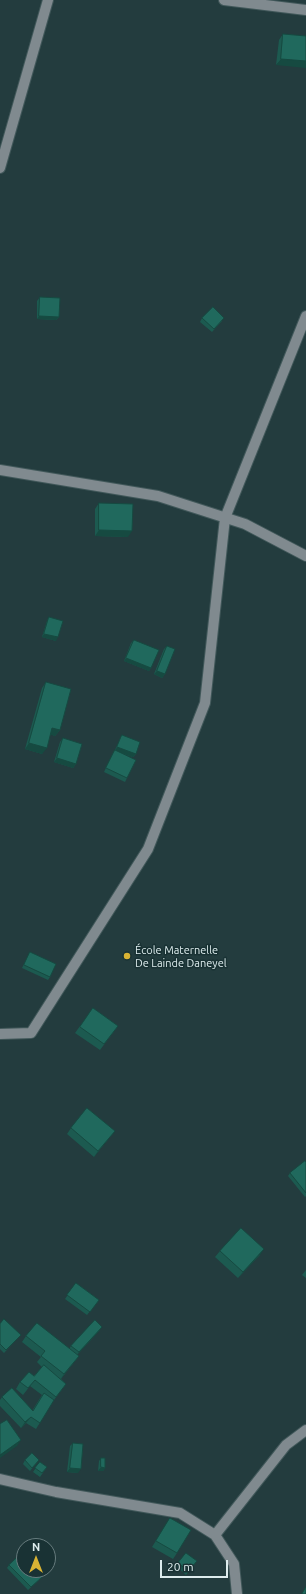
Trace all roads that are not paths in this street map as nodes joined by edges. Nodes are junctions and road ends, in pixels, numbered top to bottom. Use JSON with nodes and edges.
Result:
{"nodes":[{"id":1,"x":48,"y":0,"type":"edge"},
{"id":2,"x":224,"y":0,"type":"edge"},
{"id":3,"x":306,"y":10,"type":"edge"},
{"id":4,"x":0,"y":168,"type":"edge"},
{"id":5,"x":306,"y":316,"type":"edge"},
{"id":6,"x":0,"y":470,"type":"edge"},
{"id":7,"x":225,"y":518,"type":"junction"},
{"id":8,"x":306,"y":556,"type":"edge"},
{"id":9,"x":0,"y":1034,"type":"edge"},
{"id":10,"x":306,"y":1430,"type":"edge"},
{"id":11,"x":0,"y":1479,"type":"edge"},
{"id":12,"x":215,"y":1535,"type":"junction"},
{"id":13,"x":238,"y":1594,"type":"edge"}],
"edges":[{"from":1,"to":4,"type":"street"},
{"from":2,"to":3,"type":"street"},
{"from":5,"to":7,"type":"street"},
{"from":6,"to":7,"type":"street"},
{"from":7,"to":8,"type":"street"},
{"from":7,"to":9,"type":"street"},
{"from":10,"to":12,"type":"street"},
{"from":11,"to":12,"type":"street"},
{"from":12,"to":13,"type":"street"}]}
